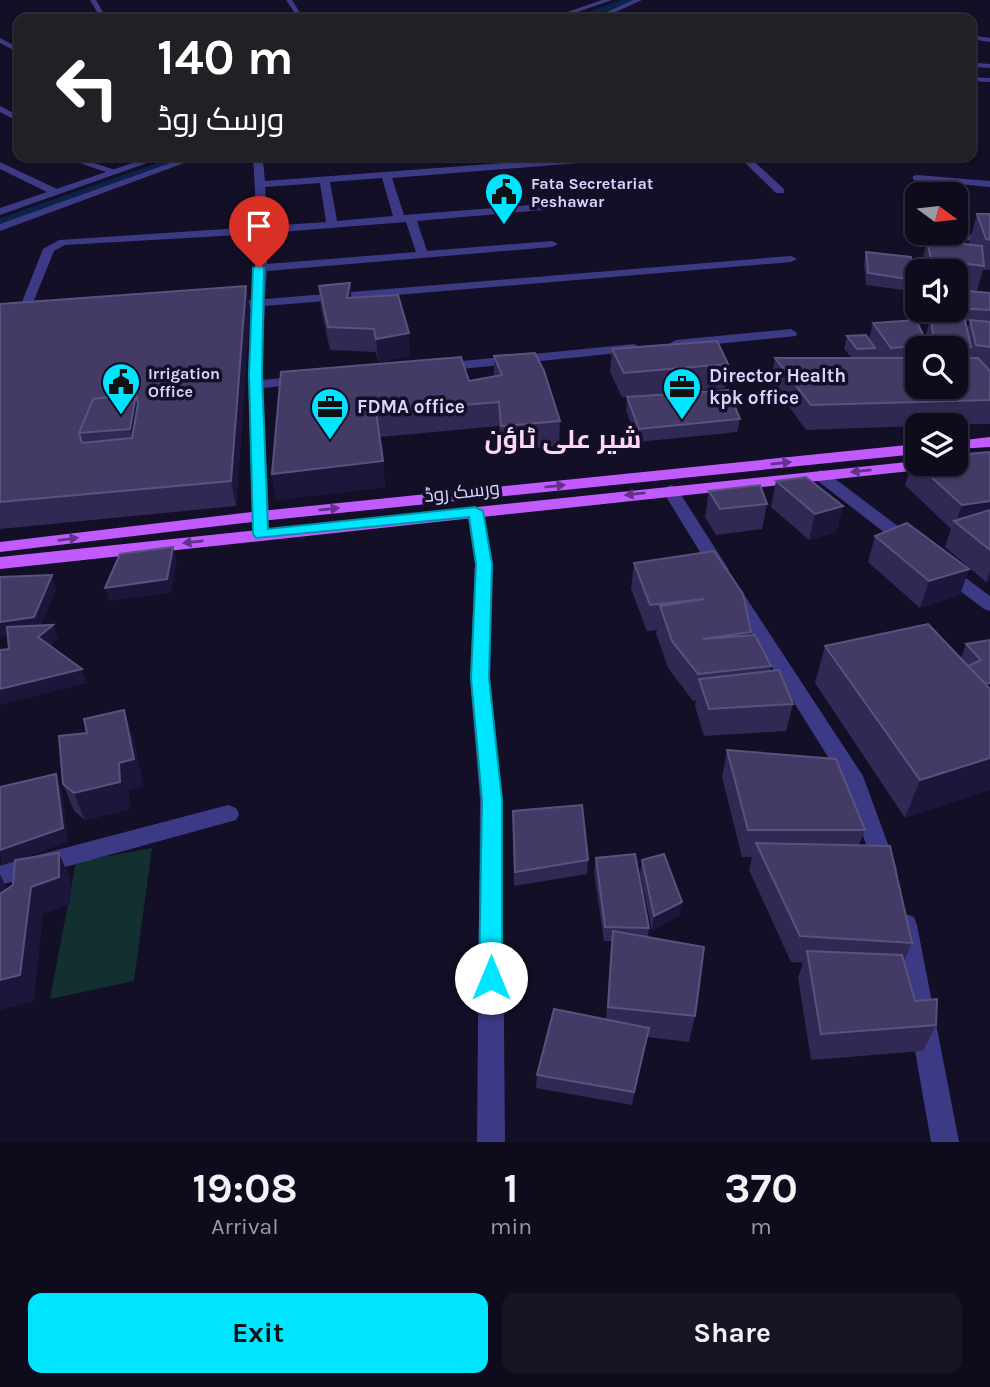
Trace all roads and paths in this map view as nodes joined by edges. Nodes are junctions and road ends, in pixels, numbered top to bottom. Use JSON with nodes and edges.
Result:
{"nodes":[{"id":1,"x":609,"y":0,"type":"edge"},
{"id":2,"x":639,"y":0,"type":"edge"},
{"id":3,"x":566,"y":14,"type":"edge"},
{"id":4,"x":607,"y":14,"type":"edge"},
{"id":5,"x":976,"y":65,"type":"dead end"},
{"id":6,"x":990,"y":66,"type":"edge"},
{"id":7,"x":80,"y":161,"type":"edge"},
{"id":8,"x":148,"y":161,"type":"edge"},
{"id":9,"x":184,"y":161,"type":"edge"},
{"id":10,"x":258,"y":161,"type":"edge"},
{"id":11,"x":566,"y":161,"type":"edge"},
{"id":12,"x":748,"y":161,"type":"edge"},
{"id":13,"x":0,"y":165,"type":"edge"},
{"id":14,"x":116,"y":172,"type":"junction"},
{"id":15,"x":386,"y":175,"type":"junction"},
{"id":16,"x":917,"y":178,"type":"dead end"},
{"id":17,"x":325,"y":180,"type":"junction"},
{"id":18,"x":990,"y":184,"type":"edge"},
{"id":19,"x":258,"y":185,"type":"junction"},
{"id":20,"x":780,"y":191,"type":"dead end"},
{"id":21,"x":55,"y":192,"type":"junction"},
{"id":22,"x":544,"y":206,"type":"dead end"},
{"id":23,"x":0,"y":212,"type":"edge"},
{"id":24,"x":405,"y":218,"type":"junction"},
{"id":25,"x":332,"y":224,"type":"junction"},
{"id":26,"x":0,"y":228,"type":"edge"},
{"id":27,"x":263,"y":230,"type":"junction"},
{"id":28,"x":968,"y":238,"type":"edge"},
{"id":29,"x":990,"y":239,"type":"edge"},
{"id":30,"x":551,"y":244,"type":"dead end"},
{"id":31,"x":423,"y":255,"type":"junction"},
{"id":32,"x":791,"y":260,"type":"dead end"},
{"id":33,"x":259,"y":268,"type":"junction"},
{"id":34,"x":259,"y":304,"type":"junction"},
{"id":35,"x":207,"y":307,"type":"edge"},
{"id":36,"x":22,"y":317,"type":"edge"},
{"id":37,"x":791,"y":333,"type":"dead end"},
{"id":38,"x":434,"y":368,"type":"edge"},
{"id":39,"x":251,"y":378,"type":"junction"},
{"id":40,"x":324,"y":378,"type":"edge"},
{"id":41,"x":990,"y":442,"type":"edge"},
{"id":42,"x":968,"y":444,"type":"edge"},
{"id":43,"x":905,"y":450,"type":"edge"},
{"id":44,"x":990,"y":457,"type":"edge"},
{"id":45,"x":968,"y":460,"type":"edge"},
{"id":46,"x":905,"y":466,"type":"edge"},
{"id":47,"x":820,"y":475,"type":"junction"},
{"id":48,"x":670,"y":490,"type":"junction"},
{"id":49,"x":475,"y":511,"type":"junction"},
{"id":50,"x":261,"y":516,"type":"junction"},
{"id":51,"x":261,"y":534,"type":"junction"},
{"id":52,"x":0,"y":547,"type":"edge"},
{"id":53,"x":0,"y":563,"type":"edge"},
{"id":54,"x":990,"y":605,"type":"edge"},
{"id":55,"x":228,"y":814,"type":"dead end"},
{"id":56,"x":0,"y":876,"type":"edge"},
{"id":57,"x":491,"y":1142,"type":"edge"},
{"id":58,"x":945,"y":1142,"type":"edge"}],
"edges":[{"from":1,"to":3,"type":"street"},
{"from":2,"to":4,"type":"street"},
{"from":5,"to":6,"type":"street"},
{"from":7,"to":14,"type":"street"},
{"from":8,"to":14,"type":"street"},
{"from":9,"to":26,"type":"street"},
{"from":10,"to":19,"type":"street"},
{"from":11,"to":15,"type":"street"},
{"from":12,"to":20,"type":"street"},
{"from":13,"to":21,"type":"street"},
{"from":14,"to":21,"type":"street"},
{"from":15,"to":17,"type":"street"},
{"from":15,"to":24,"type":"street"},
{"from":16,"to":18,"type":"street"},
{"from":17,"to":19,"type":"street"},
{"from":17,"to":25,"type":"street"},
{"from":19,"to":27,"type":"street"},
{"from":21,"to":23,"type":"street"},
{"from":22,"to":24,"type":"street"},
{"from":24,"to":25,"type":"street"},
{"from":24,"to":31,"type":"street"},
{"from":25,"to":27,"type":"street"},
{"from":27,"to":33,"type":"street"},
{"from":27,"to":36,"type":"street"},
{"from":28,"to":29,"type":"street"},
{"from":30,"to":31,"type":"street"},
{"from":31,"to":33,"type":"street"},
{"from":32,"to":34,"type":"street"},
{"from":33,"to":34,"type":"street"},
{"from":34,"to":35,"type":"street"},
{"from":34,"to":39,"type":"street"},
{"from":37,"to":38,"type":"street"},
{"from":39,"to":40,"type":"street"},
{"from":39,"to":50,"type":"street"},
{"from":41,"to":42,"type":"main road"},
{"from":50,"to":43,"type":"main road","name":"ورسک روڈ","one_way":true},
{"from":44,"to":45,"type":"main road"},
{"from":46,"to":47,"type":"main road","name":"ورسک روڈ","one_way":true},
{"from":47,"to":48,"type":"main road","name":"ورسک روڈ"},
{"from":47,"to":54,"type":"street"},
{"from":48,"to":49,"type":"main road","name":"ورسک روڈ","one_way":true},
{"from":48,"to":58,"type":"street"},
{"from":49,"to":51,"type":"main road","name":"ورسک روڈ"},
{"from":49,"to":57,"type":"street"},
{"from":50,"to":51,"type":"main road"},
{"from":52,"to":50,"type":"main road","name":"ورسک روڈ","one_way":true},
{"from":51,"to":53,"type":"main road","name":"ورسک روڈ","one_way":true},
{"from":55,"to":56,"type":"street"}]}
